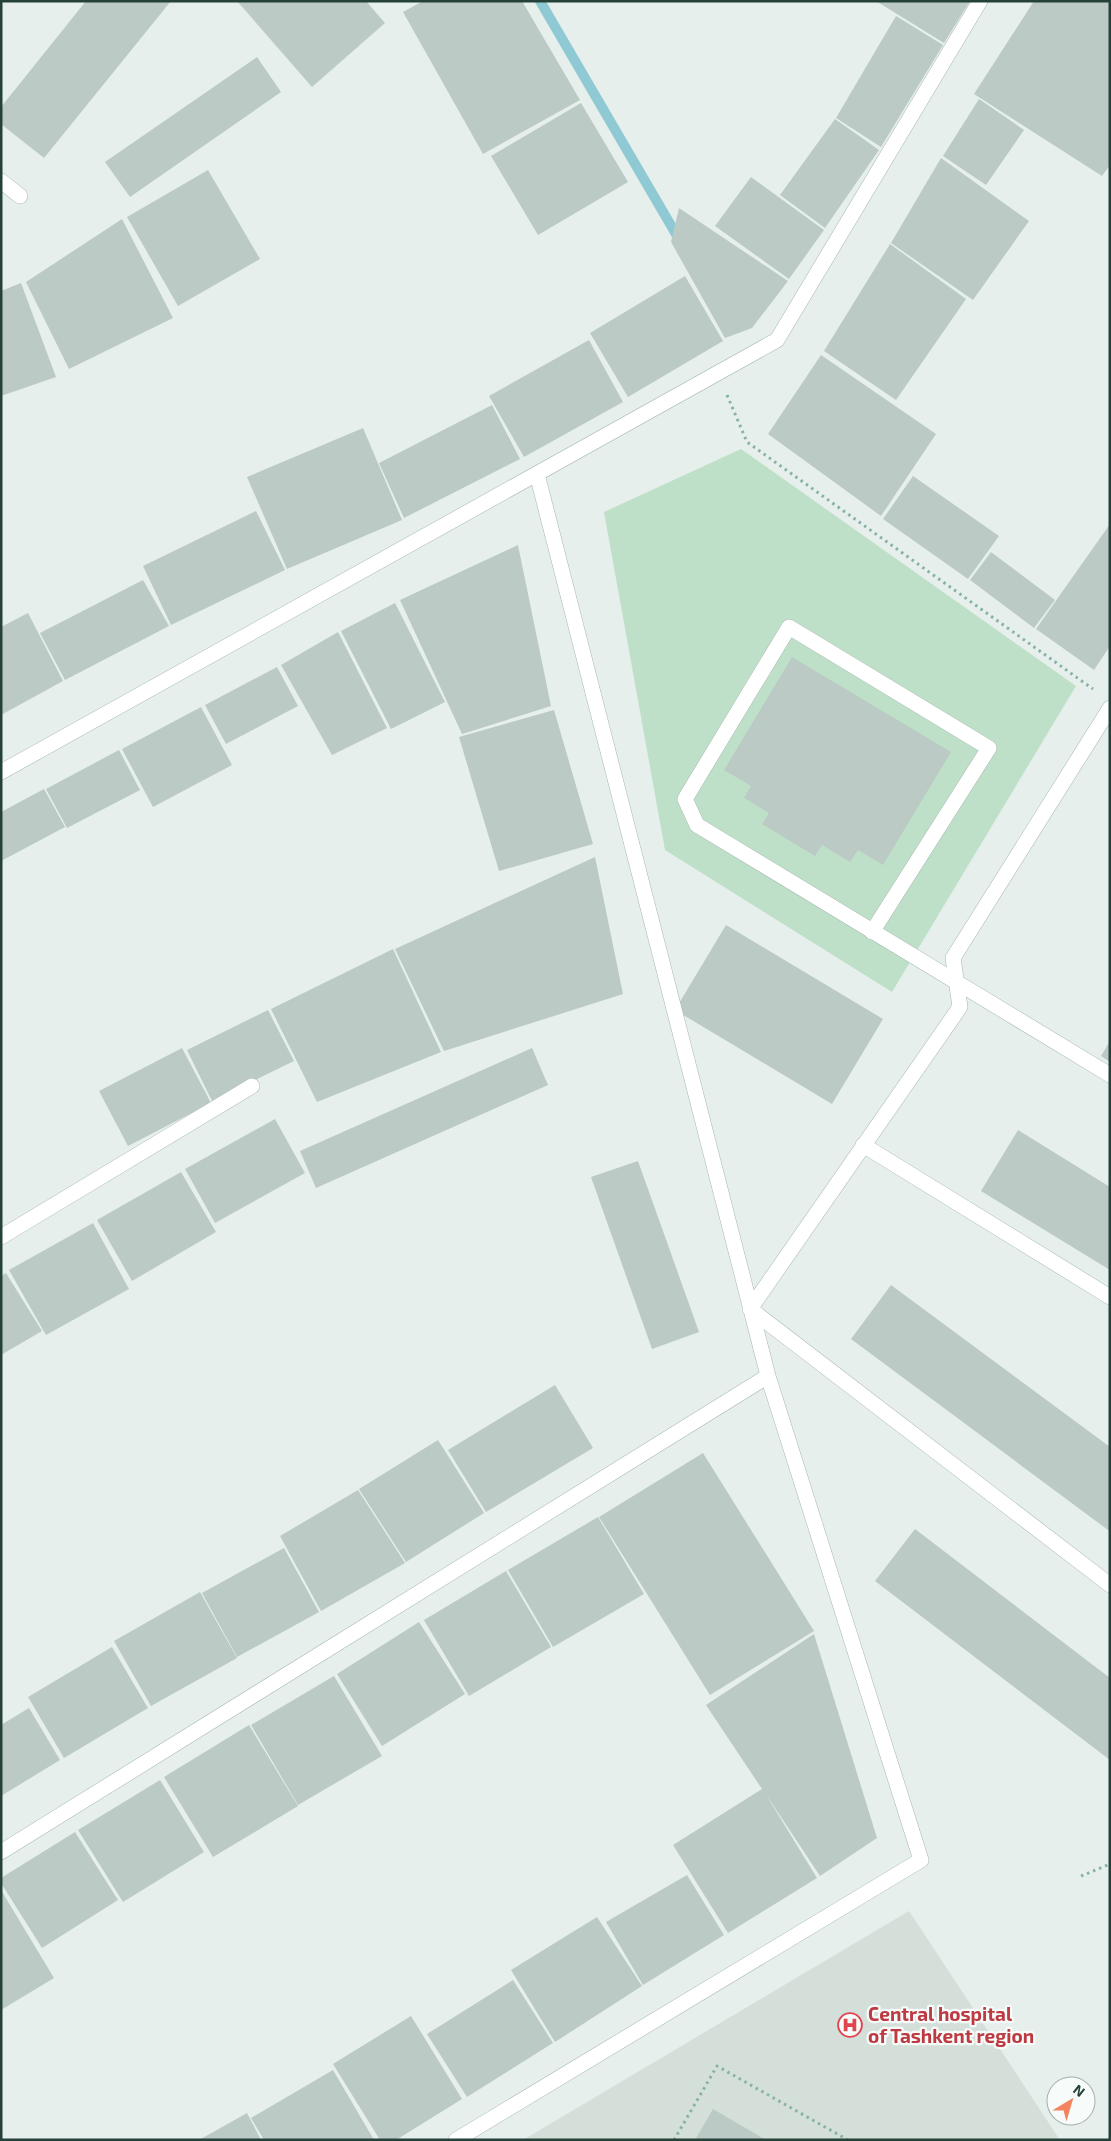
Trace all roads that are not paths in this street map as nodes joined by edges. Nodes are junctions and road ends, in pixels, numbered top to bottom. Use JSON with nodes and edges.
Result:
{"nodes":[{"id":1,"x":980,"y":1,"type":"edge"},
{"id":2,"x":1,"y":181,"type":"edge"},
{"id":3,"x":20,"y":196,"type":"dead end"},
{"id":4,"x":537,"y":474,"type":"junction"},
{"id":5,"x":1110,"y":708,"type":"edge"},
{"id":6,"x":1,"y":772,"type":"edge"},
{"id":7,"x":872,"y":932,"type":"junction"},
{"id":8,"x":956,"y":983,"type":"junction"},
{"id":9,"x":1110,"y":1076,"type":"edge"},
{"id":10,"x":252,"y":1086,"type":"dead end"},
{"id":11,"x":862,"y":1145,"type":"junction"},
{"id":12,"x":1,"y":1237,"type":"edge"},
{"id":13,"x":1110,"y":1297,"type":"edge"},
{"id":14,"x":750,"y":1309,"type":"junction"},
{"id":15,"x":768,"y":1376,"type":"junction"},
{"id":16,"x":1110,"y":1585,"type":"edge"},
{"id":17,"x":1,"y":1852,"type":"edge"},
{"id":18,"x":456,"y":2140,"type":"edge"}],
"edges":[{"from":1,"to":4,"type":"street"},
{"from":2,"to":3,"type":"street"},
{"from":4,"to":6,"type":"street"},
{"from":4,"to":14,"type":"street"},
{"from":5,"to":8,"type":"street"},
{"from":7,"to":7,"type":"street"},
{"from":7,"to":8,"type":"street"},
{"from":8,"to":9,"type":"street"},
{"from":8,"to":11,"type":"street"},
{"from":10,"to":12,"type":"street"},
{"from":11,"to":13,"type":"street"},
{"from":11,"to":14,"type":"street"},
{"from":14,"to":15,"type":"street"},
{"from":14,"to":16,"type":"street"},
{"from":15,"to":17,"type":"street"},
{"from":15,"to":18,"type":"street"}]}
